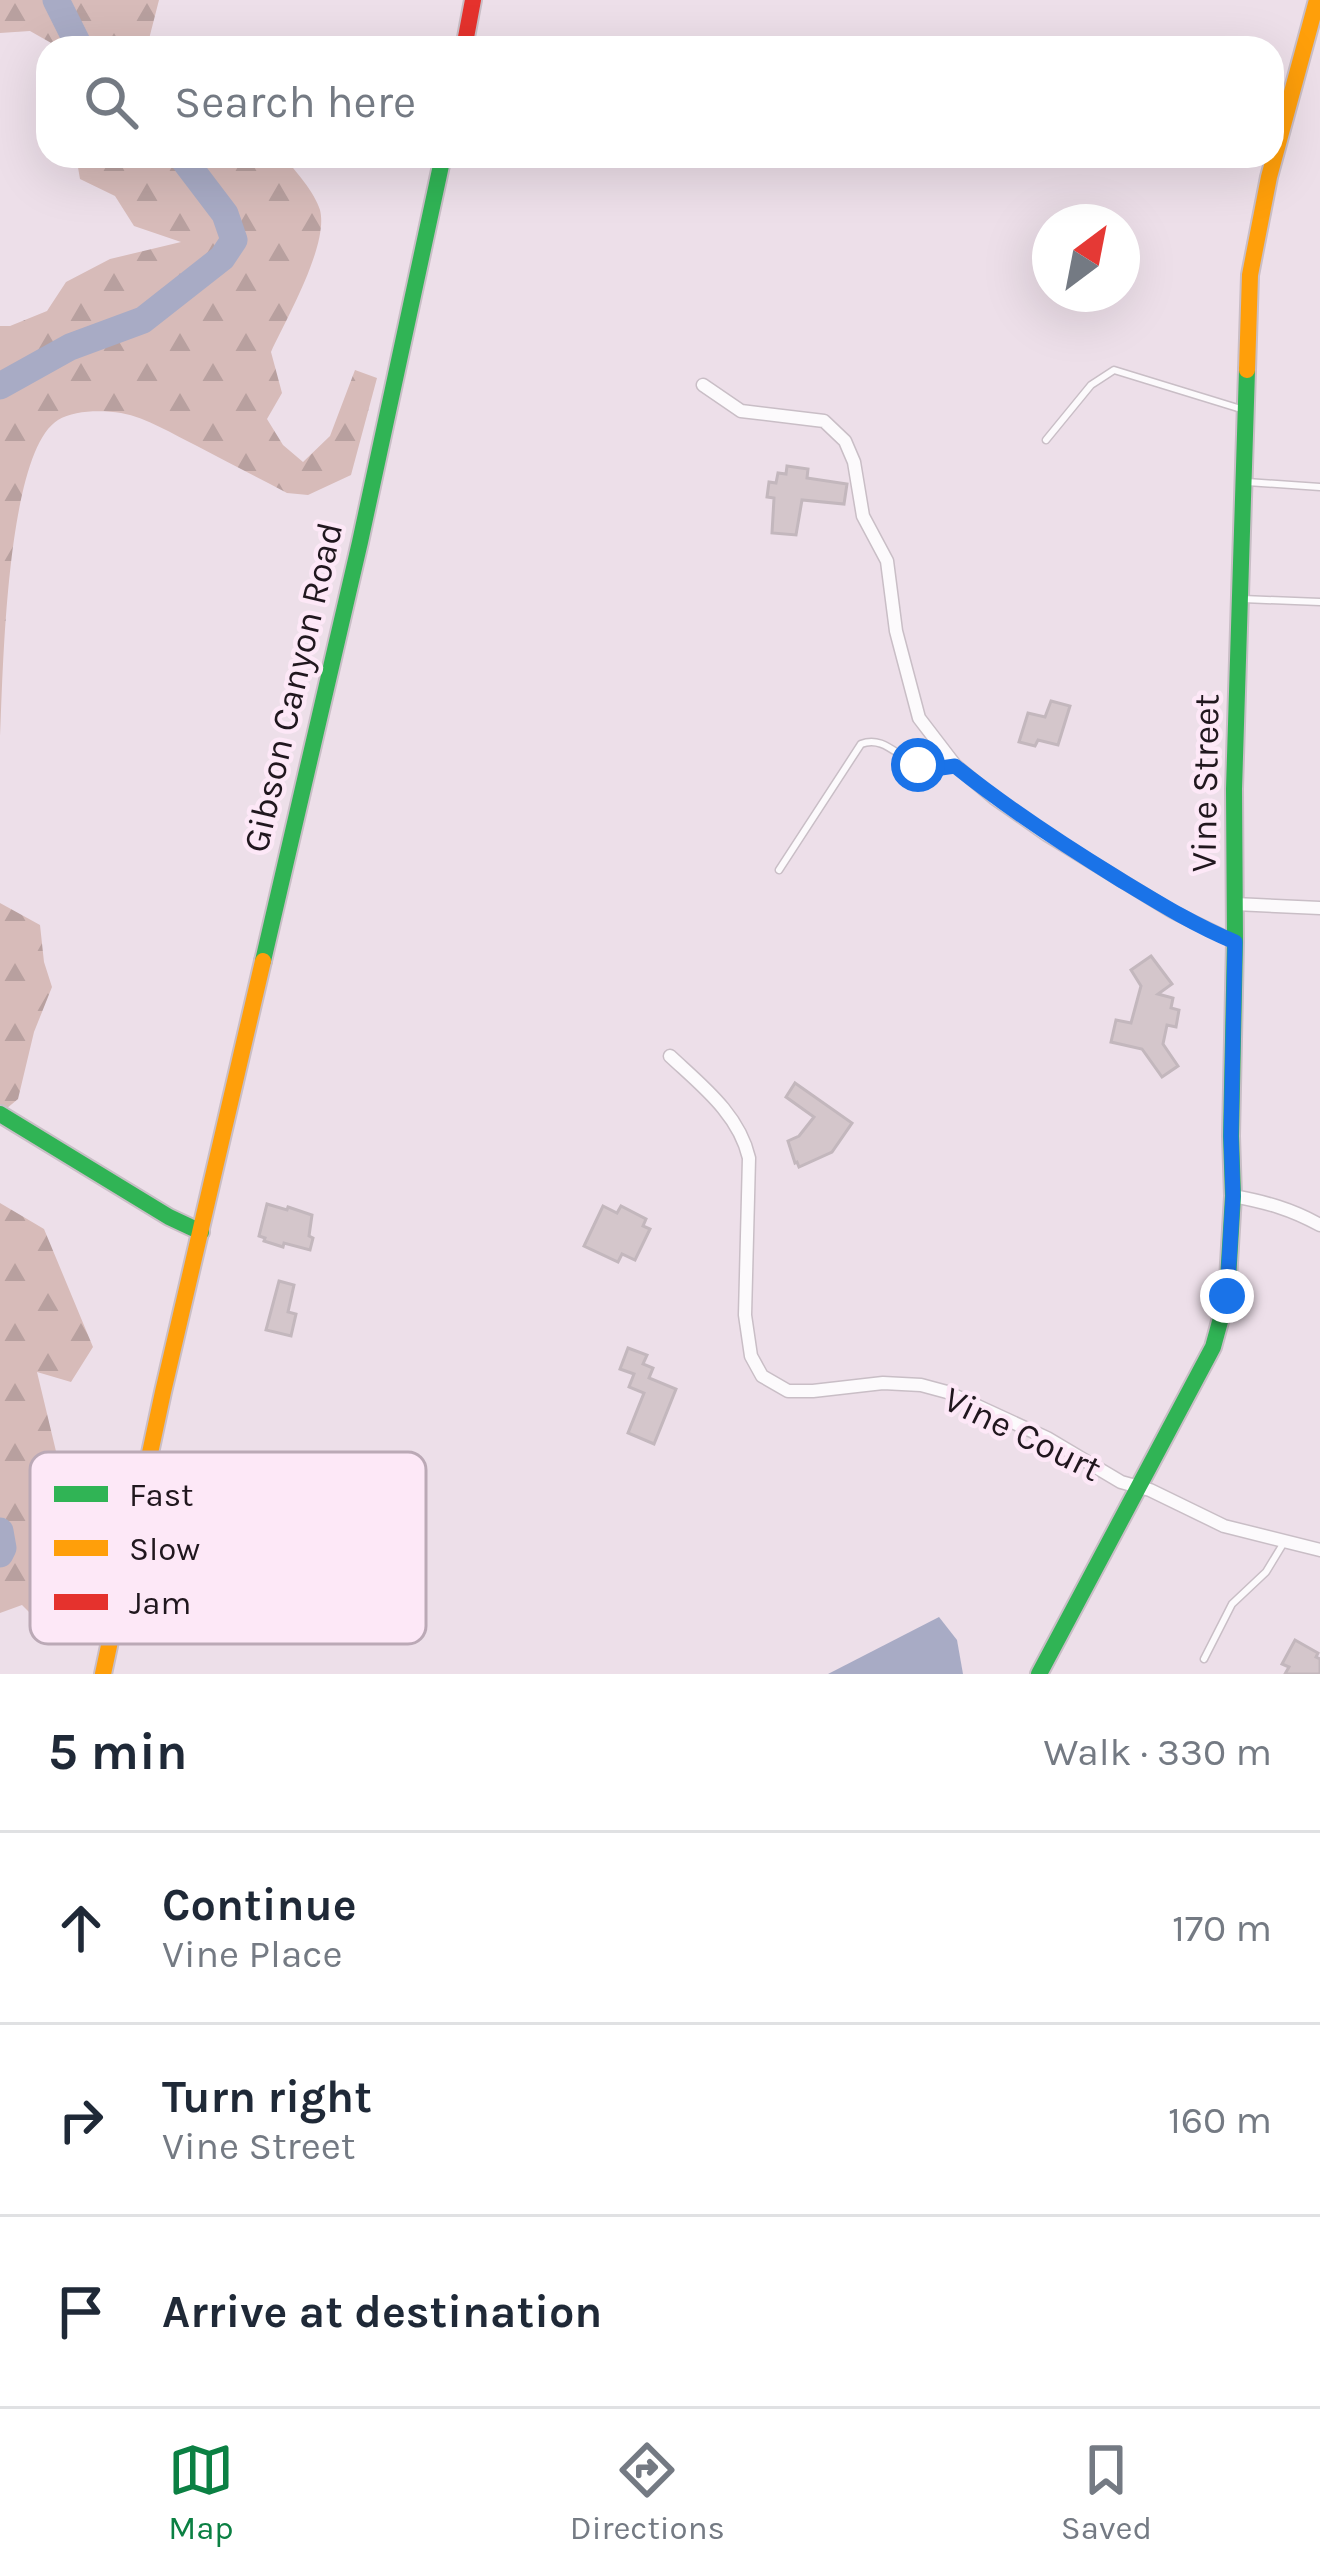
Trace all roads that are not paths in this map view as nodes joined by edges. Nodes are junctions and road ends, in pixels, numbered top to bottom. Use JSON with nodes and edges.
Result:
{"nodes":[{"id":1,"x":473,"y":0,"type":"edge"},
{"id":2,"x":1317,"y":0,"type":"edge"},
{"id":3,"x":466,"y":36,"type":"edge"},
{"id":4,"x":1284,"y":123,"type":"edge"},
{"id":5,"x":439,"y":168,"type":"edge"},
{"id":6,"x":1272,"y":168,"type":"edge"},
{"id":7,"x":703,"y":386,"type":"dead end"},
{"id":8,"x":1245,"y":410,"type":"junction"},
{"id":9,"x":1046,"y":440,"type":"dead end"},
{"id":10,"x":1243,"y":482,"type":"junction"},
{"id":11,"x":1320,"y":487,"type":"edge"},
{"id":12,"x":1240,"y":598,"type":"junction"},
{"id":13,"x":1320,"y":602,"type":"edge"},
{"id":14,"x":955,"y":766,"type":"junction"},
{"id":15,"x":779,"y":870,"type":"dead end"},
{"id":16,"x":1235,"y":904,"type":"junction"},
{"id":17,"x":1320,"y":908,"type":"edge"},
{"id":18,"x":1235,"y":942,"type":"junction"},
{"id":19,"x":670,"y":1056,"type":"dead end"},
{"id":20,"x":0,"y":1114,"type":"edge"},
{"id":21,"x":1233,"y":1196,"type":"junction"},
{"id":22,"x":1320,"y":1226,"type":"edge"},
{"id":23,"x":201,"y":1232,"type":"junction"},
{"id":24,"x":150,"y":1452,"type":"edge"},
{"id":25,"x":1137,"y":1487,"type":"junction"},
{"id":26,"x":1285,"y":1541,"type":"junction"},
{"id":27,"x":1320,"y":1550,"type":"edge"},
{"id":28,"x":109,"y":1644,"type":"edge"},
{"id":29,"x":1204,"y":1659,"type":"dead end"},
{"id":30,"x":103,"y":1674,"type":"edge"},
{"id":31,"x":1039,"y":1674,"type":"edge"}],
"edges":[{"from":1,"to":3,"type":"street"},
{"from":2,"to":4,"type":"street","name":"Vine Street"},
{"from":5,"to":23,"type":"street","name":"Gibson Canyon Road"},
{"from":6,"to":8,"type":"street","name":"Vine Street"},
{"from":7,"to":14,"type":"street"},
{"from":8,"to":9,"type":"lane"},
{"from":8,"to":10,"type":"street","name":"Vine Street"},
{"from":10,"to":11,"type":"lane"},
{"from":10,"to":12,"type":"street","name":"Vine Street"},
{"from":12,"to":13,"type":"lane"},
{"from":12,"to":16,"type":"street","name":"Vine Street"},
{"from":14,"to":15,"type":"lane"},
{"from":14,"to":18,"type":"street"},
{"from":16,"to":17,"type":"street"},
{"from":16,"to":18,"type":"street","name":"Vine Street"},
{"from":18,"to":21,"type":"street","name":"Vine Street"},
{"from":19,"to":25,"type":"street","name":"Vine Court"},
{"from":20,"to":23,"type":"street"},
{"from":21,"to":22,"type":"street"},
{"from":21,"to":25,"type":"street","name":"Vine Street"},
{"from":23,"to":24,"type":"street","name":"Gibson Canyon Road"},
{"from":25,"to":26,"type":"street","name":"Vine Court"},
{"from":25,"to":31,"type":"street","name":"Vine Street"},
{"from":26,"to":27,"type":"street","name":"Vine Court"},
{"from":26,"to":29,"type":"lane"},
{"from":28,"to":30,"type":"street","name":"Gibson Canyon Road"}]}
